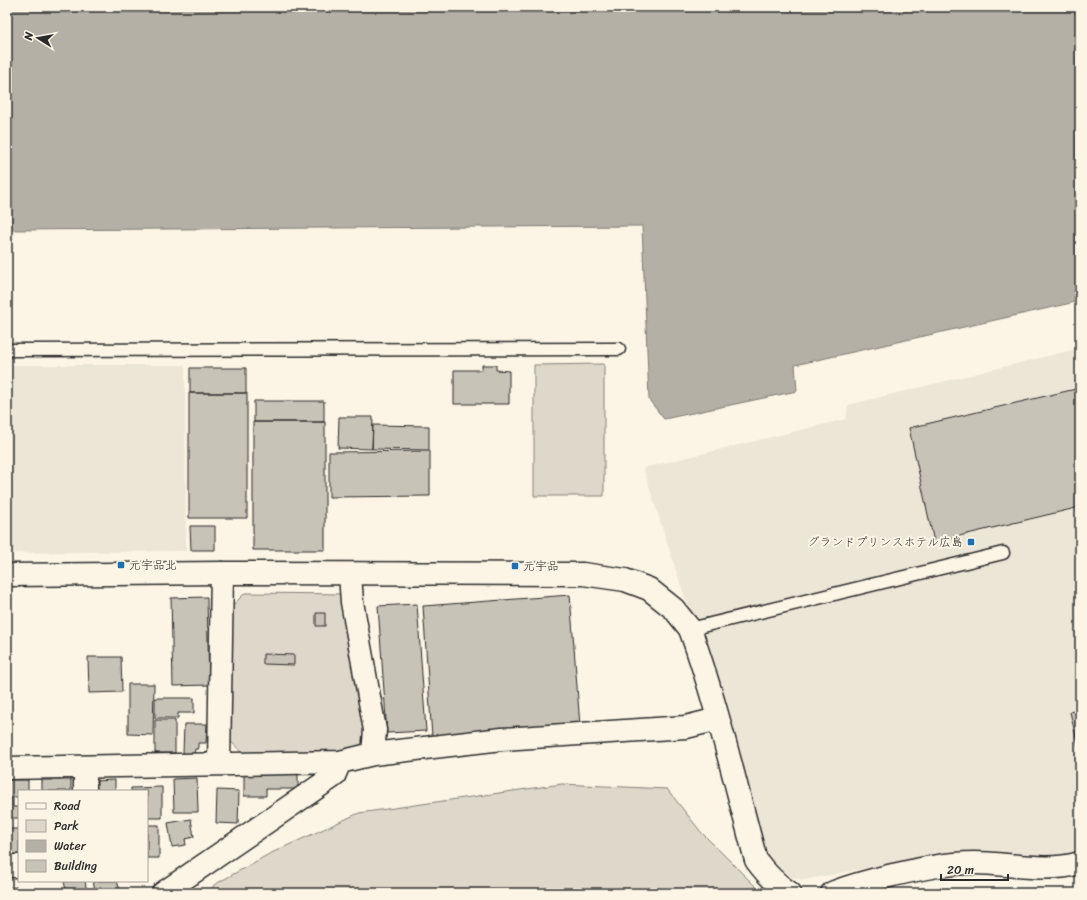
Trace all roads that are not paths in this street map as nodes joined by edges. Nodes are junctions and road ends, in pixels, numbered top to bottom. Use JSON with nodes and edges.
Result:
{"nodes":[{"id":1,"x":619,"y":349,"type":"dead end"},
{"id":2,"x":7,"y":350,"type":"edge"},
{"id":3,"x":1003,"y":553,"type":"dead end"},
{"id":4,"x":222,"y":573,"type":"junction"},
{"id":5,"x":350,"y":574,"type":"junction"},
{"id":6,"x":7,"y":575,"type":"edge"},
{"id":7,"x":690,"y":629,"type":"junction"},
{"id":8,"x":718,"y":719,"type":"junction"},
{"id":9,"x":373,"y":754,"type":"junction"},
{"id":10,"x":340,"y":762,"type":"junction"},
{"id":11,"x":219,"y":764,"type":"junction"},
{"id":12,"x":85,"y":767,"type":"junction"},
{"id":13,"x":7,"y":768,"type":"edge"},
{"id":14,"x":85,"y":790,"type":"edge"},
{"id":15,"x":1080,"y":864,"type":"edge"},
{"id":16,"x":7,"y":866,"type":"edge"},
{"id":17,"x":18,"y":866,"type":"edge"},
{"id":18,"x":163,"y":893,"type":"edge"},
{"id":19,"x":790,"y":893,"type":"edge"},
{"id":20,"x":832,"y":893,"type":"edge"}],
"edges":[{"from":1,"to":2,"type":"lane"},
{"from":3,"to":7,"type":"lane"},
{"from":4,"to":5,"type":"street"},
{"from":4,"to":6,"type":"street"},
{"from":4,"to":11,"type":"street"},
{"from":5,"to":7,"type":"street"},
{"from":5,"to":9,"type":"street"},
{"from":7,"to":8,"type":"street"},
{"from":8,"to":9,"type":"street"},
{"from":8,"to":19,"type":"street"},
{"from":9,"to":10,"type":"street"},
{"from":10,"to":11,"type":"street"},
{"from":10,"to":18,"type":"street"},
{"from":11,"to":12,"type":"street"},
{"from":12,"to":13,"type":"street"},
{"from":12,"to":14,"type":"street"},
{"from":15,"to":20,"type":"street"},
{"from":16,"to":17,"type":"street"}]}
